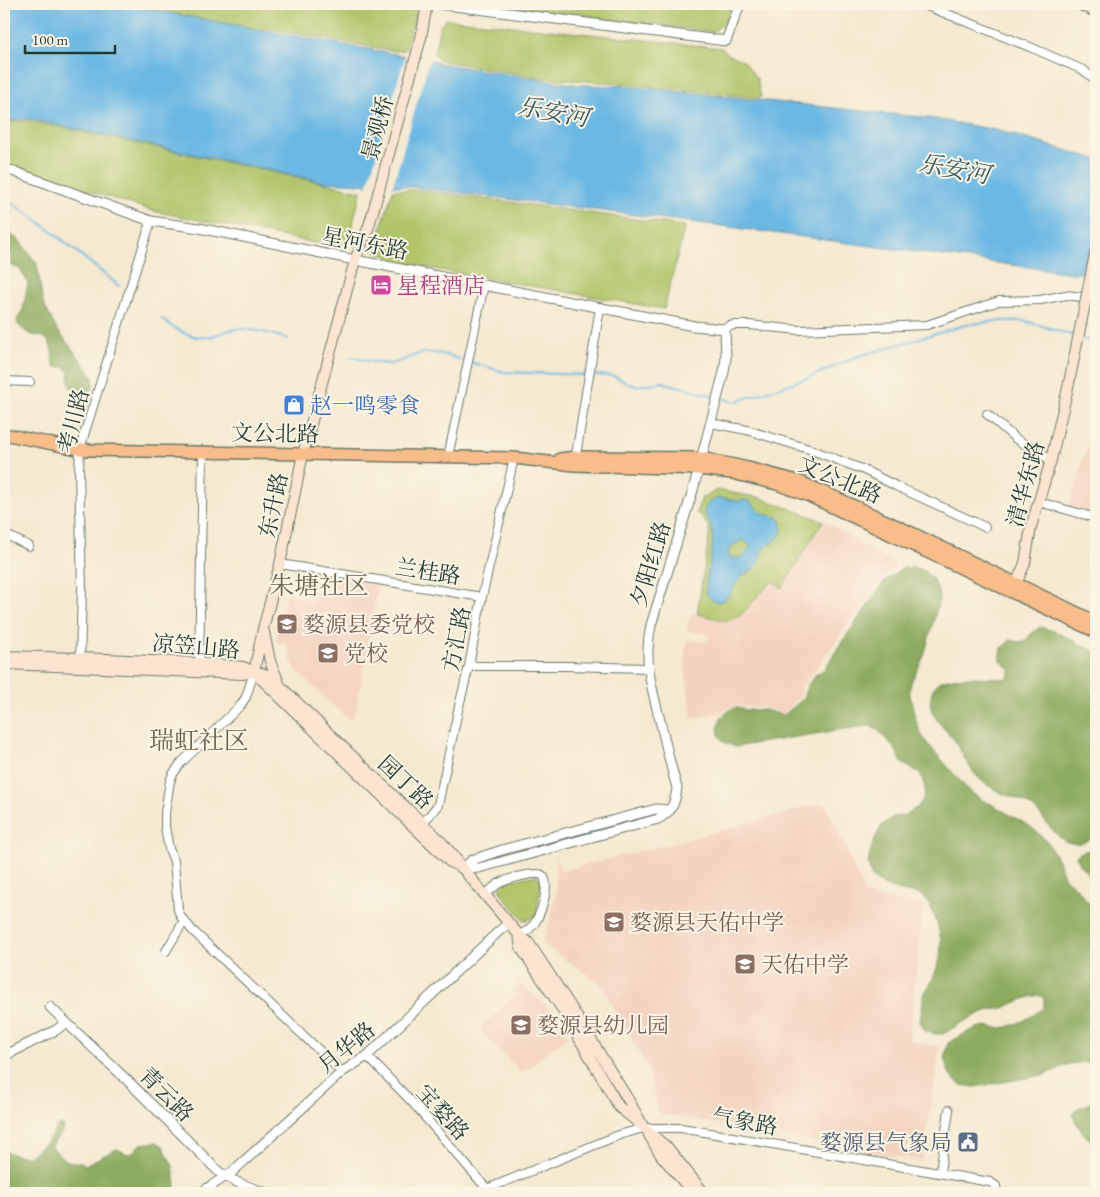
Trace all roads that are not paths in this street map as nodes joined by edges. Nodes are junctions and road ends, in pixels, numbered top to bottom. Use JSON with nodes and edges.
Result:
{"nodes":[{"id":1,"x":428,"y":4,"type":"edge"},
{"id":2,"x":439,"y":4,"type":"edge"},
{"id":3,"x":740,"y":4,"type":"edge"},
{"id":4,"x":922,"y":4,"type":"edge"},
{"id":5,"x":1078,"y":4,"type":"edge"},
{"id":6,"x":1096,"y":12,"type":"edge"},
{"id":7,"x":1096,"y":80,"type":"edge"},
{"id":8,"x":4,"y":168,"type":"edge"},
{"id":9,"x":151,"y":221,"type":"junction"},
{"id":10,"x":1096,"y":248,"type":"edge"},
{"id":11,"x":355,"y":260,"type":"junction"},
{"id":12,"x":484,"y":285,"type":"junction"},
{"id":13,"x":1096,"y":299,"type":"edge"},
{"id":14,"x":600,"y":308,"type":"junction"},
{"id":15,"x":725,"y":329,"type":"junction"},
{"id":16,"x":4,"y":381,"type":"edge"},
{"id":17,"x":30,"y":382,"type":"dead end"},
{"id":18,"x":987,"y":414,"type":"dead end"},
{"id":19,"x":711,"y":423,"type":"junction"},
{"id":20,"x":4,"y":434,"type":"edge"},
{"id":21,"x":80,"y":450,"type":"junction"},
{"id":22,"x":203,"y":452,"type":"junction"},
{"id":23,"x":303,"y":454,"type":"junction"},
{"id":24,"x":448,"y":457,"type":"junction"},
{"id":25,"x":514,"y":458,"type":"junction"},
{"id":26,"x":1051,"y":460,"type":"junction"},
{"id":27,"x":575,"y":461,"type":"junction"},
{"id":28,"x":699,"y":463,"type":"junction"},
{"id":29,"x":1039,"y":502,"type":"junction"},
{"id":30,"x":1096,"y":518,"type":"edge"},
{"id":31,"x":985,"y":527,"type":"dead end"},
{"id":32,"x":4,"y":534,"type":"edge"},
{"id":33,"x":29,"y":546,"type":"dead end"},
{"id":34,"x":280,"y":564,"type":"junction"},
{"id":35,"x":1015,"y":588,"type":"junction"},
{"id":36,"x":482,"y":598,"type":"junction"},
{"id":37,"x":1096,"y":622,"type":"edge"},
{"id":38,"x":263,"y":628,"type":"junction"},
{"id":39,"x":1096,"y":632,"type":"edge"},
{"id":40,"x":4,"y":656,"type":"edge"},
{"id":41,"x":80,"y":662,"type":"junction"},
{"id":42,"x":4,"y":664,"type":"edge"},
{"id":43,"x":469,"y":666,"type":"junction"},
{"id":44,"x":199,"y":668,"type":"junction"},
{"id":45,"x":648,"y":668,"type":"junction"},
{"id":46,"x":254,"y":672,"type":"junction"},
{"id":47,"x":280,"y":686,"type":"junction"},
{"id":48,"x":423,"y":823,"type":"junction"},
{"id":49,"x":463,"y":869,"type":"junction"},
{"id":50,"x":485,"y":895,"type":"junction"},
{"id":51,"x":184,"y":921,"type":"junction"},
{"id":52,"x":509,"y":923,"type":"junction"},
{"id":53,"x":519,"y":935,"type":"junction"},
{"id":54,"x":166,"y":951,"type":"dead end"},
{"id":55,"x":50,"y":1007,"type":"dead end"},
{"id":56,"x":66,"y":1023,"type":"junction"},
{"id":57,"x":4,"y":1056,"type":"edge"},
{"id":58,"x":367,"y":1056,"type":"junction"},
{"id":59,"x":342,"y":1072,"type":"junction"},
{"id":60,"x":949,"y":1110,"type":"dead end"},
{"id":61,"x":644,"y":1128,"type":"junction"},
{"id":62,"x":940,"y":1172,"type":"junction"},
{"id":63,"x":226,"y":1177,"type":"junction"},
{"id":64,"x":488,"y":1191,"type":"edge"},
{"id":65,"x":699,"y":1192,"type":"edge"},
{"id":66,"x":200,"y":1193,"type":"edge"},
{"id":67,"x":266,"y":1193,"type":"edge"},
{"id":68,"x":996,"y":1193,"type":"edge"}],
"edges":[{"from":1,"to":11,"type":"main road","name":"景观桥"},
{"from":2,"to":3,"type":"street"},
{"from":4,"to":7,"type":"street"},
{"from":5,"to":6,"type":"main road"},
{"from":8,"to":9,"type":"street","name":"星河东路"},
{"from":9,"to":11,"type":"street","name":"星河东路"},
{"from":9,"to":21,"type":"street","name":"考川路"},
{"from":10,"to":26,"type":"main road","name":"清华东路","bridge":true},
{"from":11,"to":12,"type":"street","name":"星河东路"},
{"from":11,"to":23,"type":"main road","name":"东升路","number":"东升路"},
{"from":12,"to":14,"type":"street","name":"星河东路"},
{"from":12,"to":24,"type":"street"},
{"from":13,"to":15,"type":"street"},
{"from":14,"to":15,"type":"street","name":"星河东路"},
{"from":14,"to":27,"type":"street"},
{"from":15,"to":19,"type":"street","name":"夕阳红路"},
{"from":16,"to":17,"type":"street"},
{"from":18,"to":26,"type":"street"},
{"from":19,"to":28,"type":"street","name":"夕阳红路"},
{"from":19,"to":31,"type":"street"},
{"from":20,"to":21,"type":"main road","name":"文公北路"},
{"from":21,"to":22,"type":"main road","name":"文公北路"},
{"from":21,"to":41,"type":"street","name":"考川路"},
{"from":22,"to":23,"type":"main road","name":"文公北路"},
{"from":22,"to":44,"type":"street"},
{"from":23,"to":24,"type":"main road","name":"文公北路"},
{"from":23,"to":34,"type":"main road","name":"东升路","number":"东升路"},
{"from":24,"to":25,"type":"main road","name":"文公北路"},
{"from":25,"to":27,"type":"main road","name":"文公北路"},
{"from":25,"to":36,"type":"street","name":"方汇路"},
{"from":26,"to":29,"type":"main road","name":"清华东路"},
{"from":27,"to":28,"type":"main road","name":"文公北路"},
{"from":28,"to":35,"type":"main road","name":"文公北路"},
{"from":28,"to":45,"type":"street","name":"夕阳红路"},
{"from":29,"to":30,"type":"street"},
{"from":29,"to":35,"type":"main road","name":"清华东路"},
{"from":32,"to":33,"type":"street"},
{"from":34,"to":36,"type":"street","name":"兰桂路"},
{"from":34,"to":38,"type":"main road","name":"东升路","number":"东升路"},
{"from":35,"to":37,"type":"main road","name":"文公北路"},
{"from":35,"to":39,"type":"main road","name":"文公北路"},
{"from":36,"to":43,"type":"street","name":"方汇路"},
{"from":38,"to":46,"type":"main road","name":"东升路","number":"东升路"},
{"from":38,"to":47,"type":"main road"},
{"from":40,"to":41,"type":"main road","name":"凉笠山路"},
{"from":41,"to":42,"type":"main road","name":"凉笠山路"},
{"from":41,"to":44,"type":"main road","name":"凉笠山路"},
{"from":43,"to":45,"type":"street"},
{"from":43,"to":48,"type":"street","name":"方汇路"},
{"from":44,"to":46,"type":"main road","name":"凉笠山路"},
{"from":45,"to":49,"type":"street","name":"夕阳红路"},
{"from":46,"to":47,"type":"main road","name":"园丁路"},
{"from":46,"to":49,"type":"main road"},
{"from":46,"to":51,"type":"street"},
{"from":47,"to":48,"type":"main road","name":"园丁路"},
{"from":48,"to":49,"type":"main road","name":"园丁路"},
{"from":49,"to":50,"type":"main road","name":"园丁路"},
{"from":50,"to":52,"type":"main road","name":"园丁路"},
{"from":50,"to":53,"type":"street"},
{"from":51,"to":54,"type":"street"},
{"from":51,"to":59,"type":"street"},
{"from":52,"to":53,"type":"main road","name":"园丁路"},
{"from":52,"to":58,"type":"street","name":"月华路"},
{"from":53,"to":61,"type":"main road","name":"园丁路"},
{"from":55,"to":56,"type":"street","name":"青云路"},
{"from":56,"to":57,"type":"street"},
{"from":56,"to":63,"type":"street","name":"青云路"},
{"from":58,"to":59,"type":"street","name":"月华路"},
{"from":58,"to":64,"type":"street","name":"宝婺路"},
{"from":59,"to":63,"type":"street","name":"月华路"},
{"from":60,"to":62,"type":"street"},
{"from":61,"to":62,"type":"street","name":"气象路"},
{"from":61,"to":64,"type":"street","name":"气象路"},
{"from":61,"to":65,"type":"main road","name":"园丁路"},
{"from":62,"to":68,"type":"street","name":"气象路"},
{"from":63,"to":66,"type":"street","name":"月华路"},
{"from":63,"to":67,"type":"street","name":"青云路"}]}
